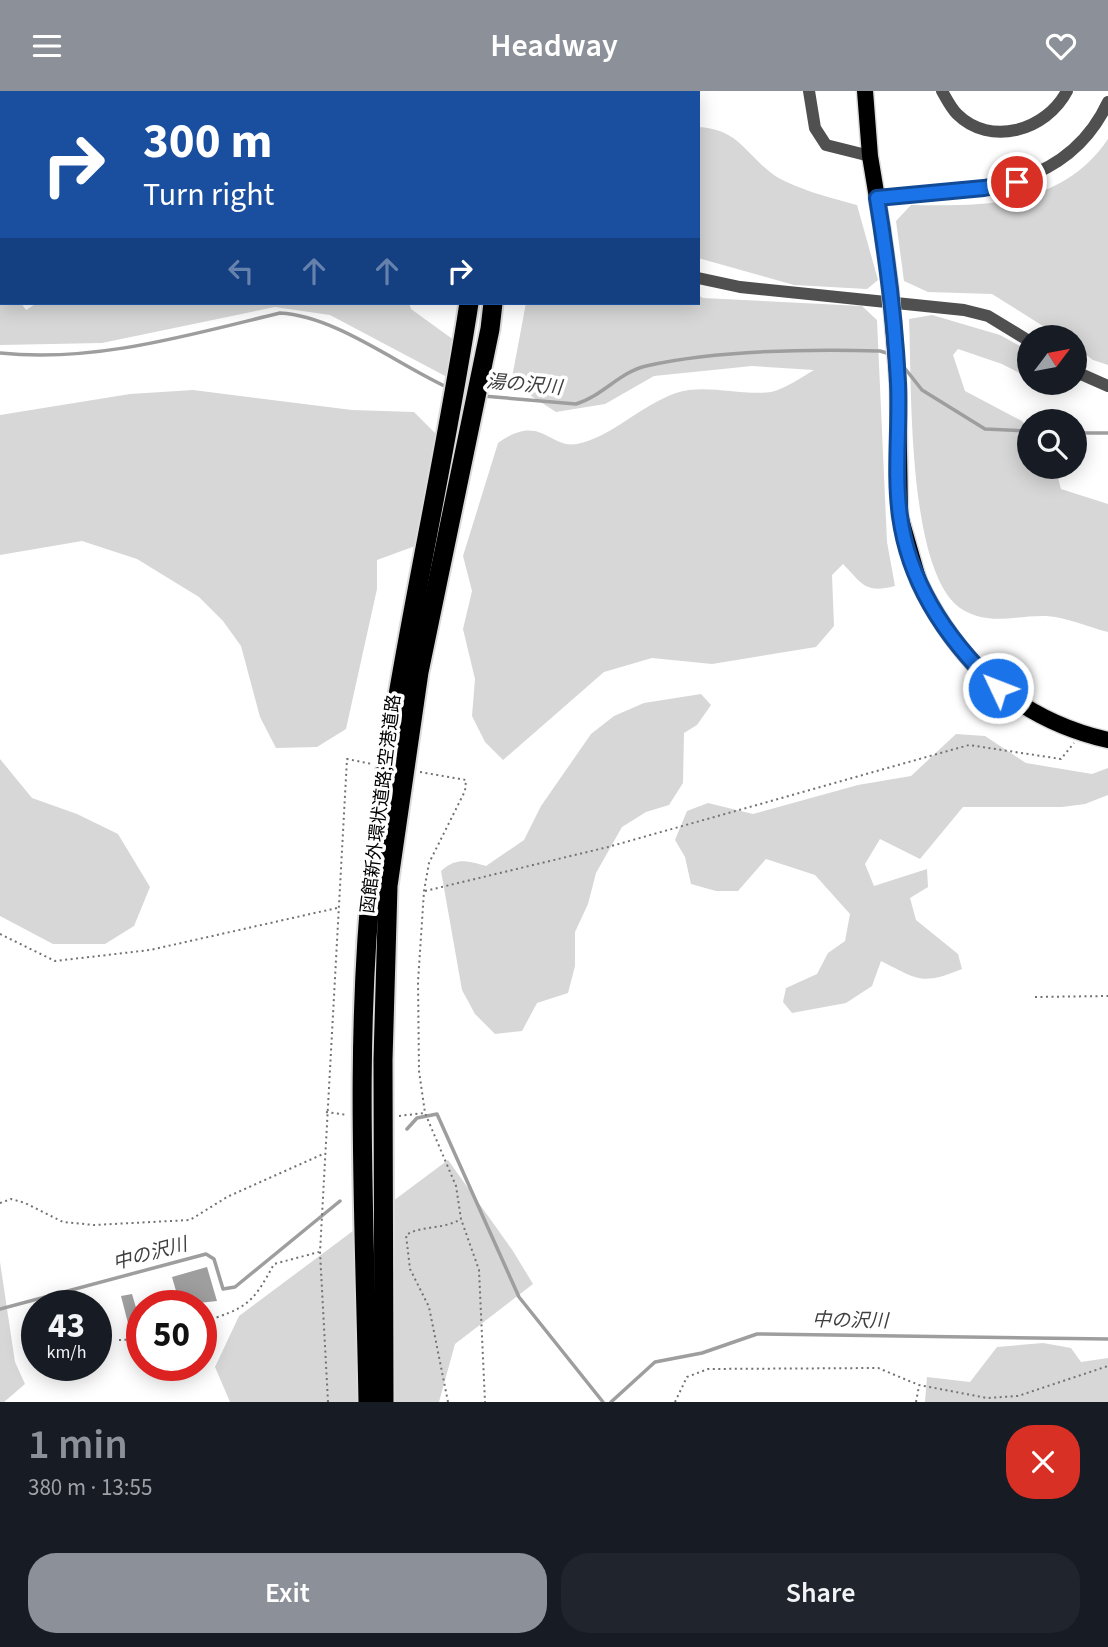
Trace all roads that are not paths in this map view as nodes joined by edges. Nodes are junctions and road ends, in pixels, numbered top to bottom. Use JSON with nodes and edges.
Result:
{"nodes":[{"id":1,"x":809,"y":91,"type":"edge"},
{"id":2,"x":865,"y":91,"type":"edge"},
{"id":3,"x":942,"y":91,"type":"edge"},
{"id":4,"x":1067,"y":91,"type":"edge"},
{"id":5,"x":1108,"y":102,"type":"edge"},
{"id":6,"x":870,"y":156,"type":"junction"},
{"id":7,"x":877,"y":198,"type":"junction"},
{"id":8,"x":700,"y":278,"type":"edge"},
{"id":9,"x":495,"y":305,"type":"edge"},
{"id":10,"x":467,"y":309,"type":"edge"},
{"id":11,"x":1017,"y":334,"type":"edge"},
{"id":12,"x":1087,"y":377,"type":"edge"},
{"id":13,"x":1108,"y":386,"type":"edge"},
{"id":14,"x":434,"y":555,"type":"junction"},
{"id":15,"x":1108,"y":740,"type":"edge"},
{"id":16,"x":368,"y":1402,"type":"edge"},
{"id":17,"x":384,"y":1402,"type":"edge"}],
"edges":[{"from":1,"to":6,"type":"street"},
{"from":2,"to":6,"type":"main road"},
{"from":3,"to":4,"type":"street"},
{"from":5,"to":7,"type":"street"},
{"from":6,"to":7,"type":"main road"},
{"from":7,"to":15,"type":"main road","bridge":true},
{"from":8,"to":11,"type":"street"},
{"from":9,"to":14,"type":"highway","name":"函館新外環状道路;空港道路"},
{"from":10,"to":14,"type":"highway","name":"函館新外環状道路;空港道路"},
{"from":12,"to":13,"type":"street"},
{"from":14,"to":16,"type":"highway","name":"函館新外環状道路;空港道路"},
{"from":14,"to":17,"type":"highway","name":"函館新外環状道路;空港道路"}]}
